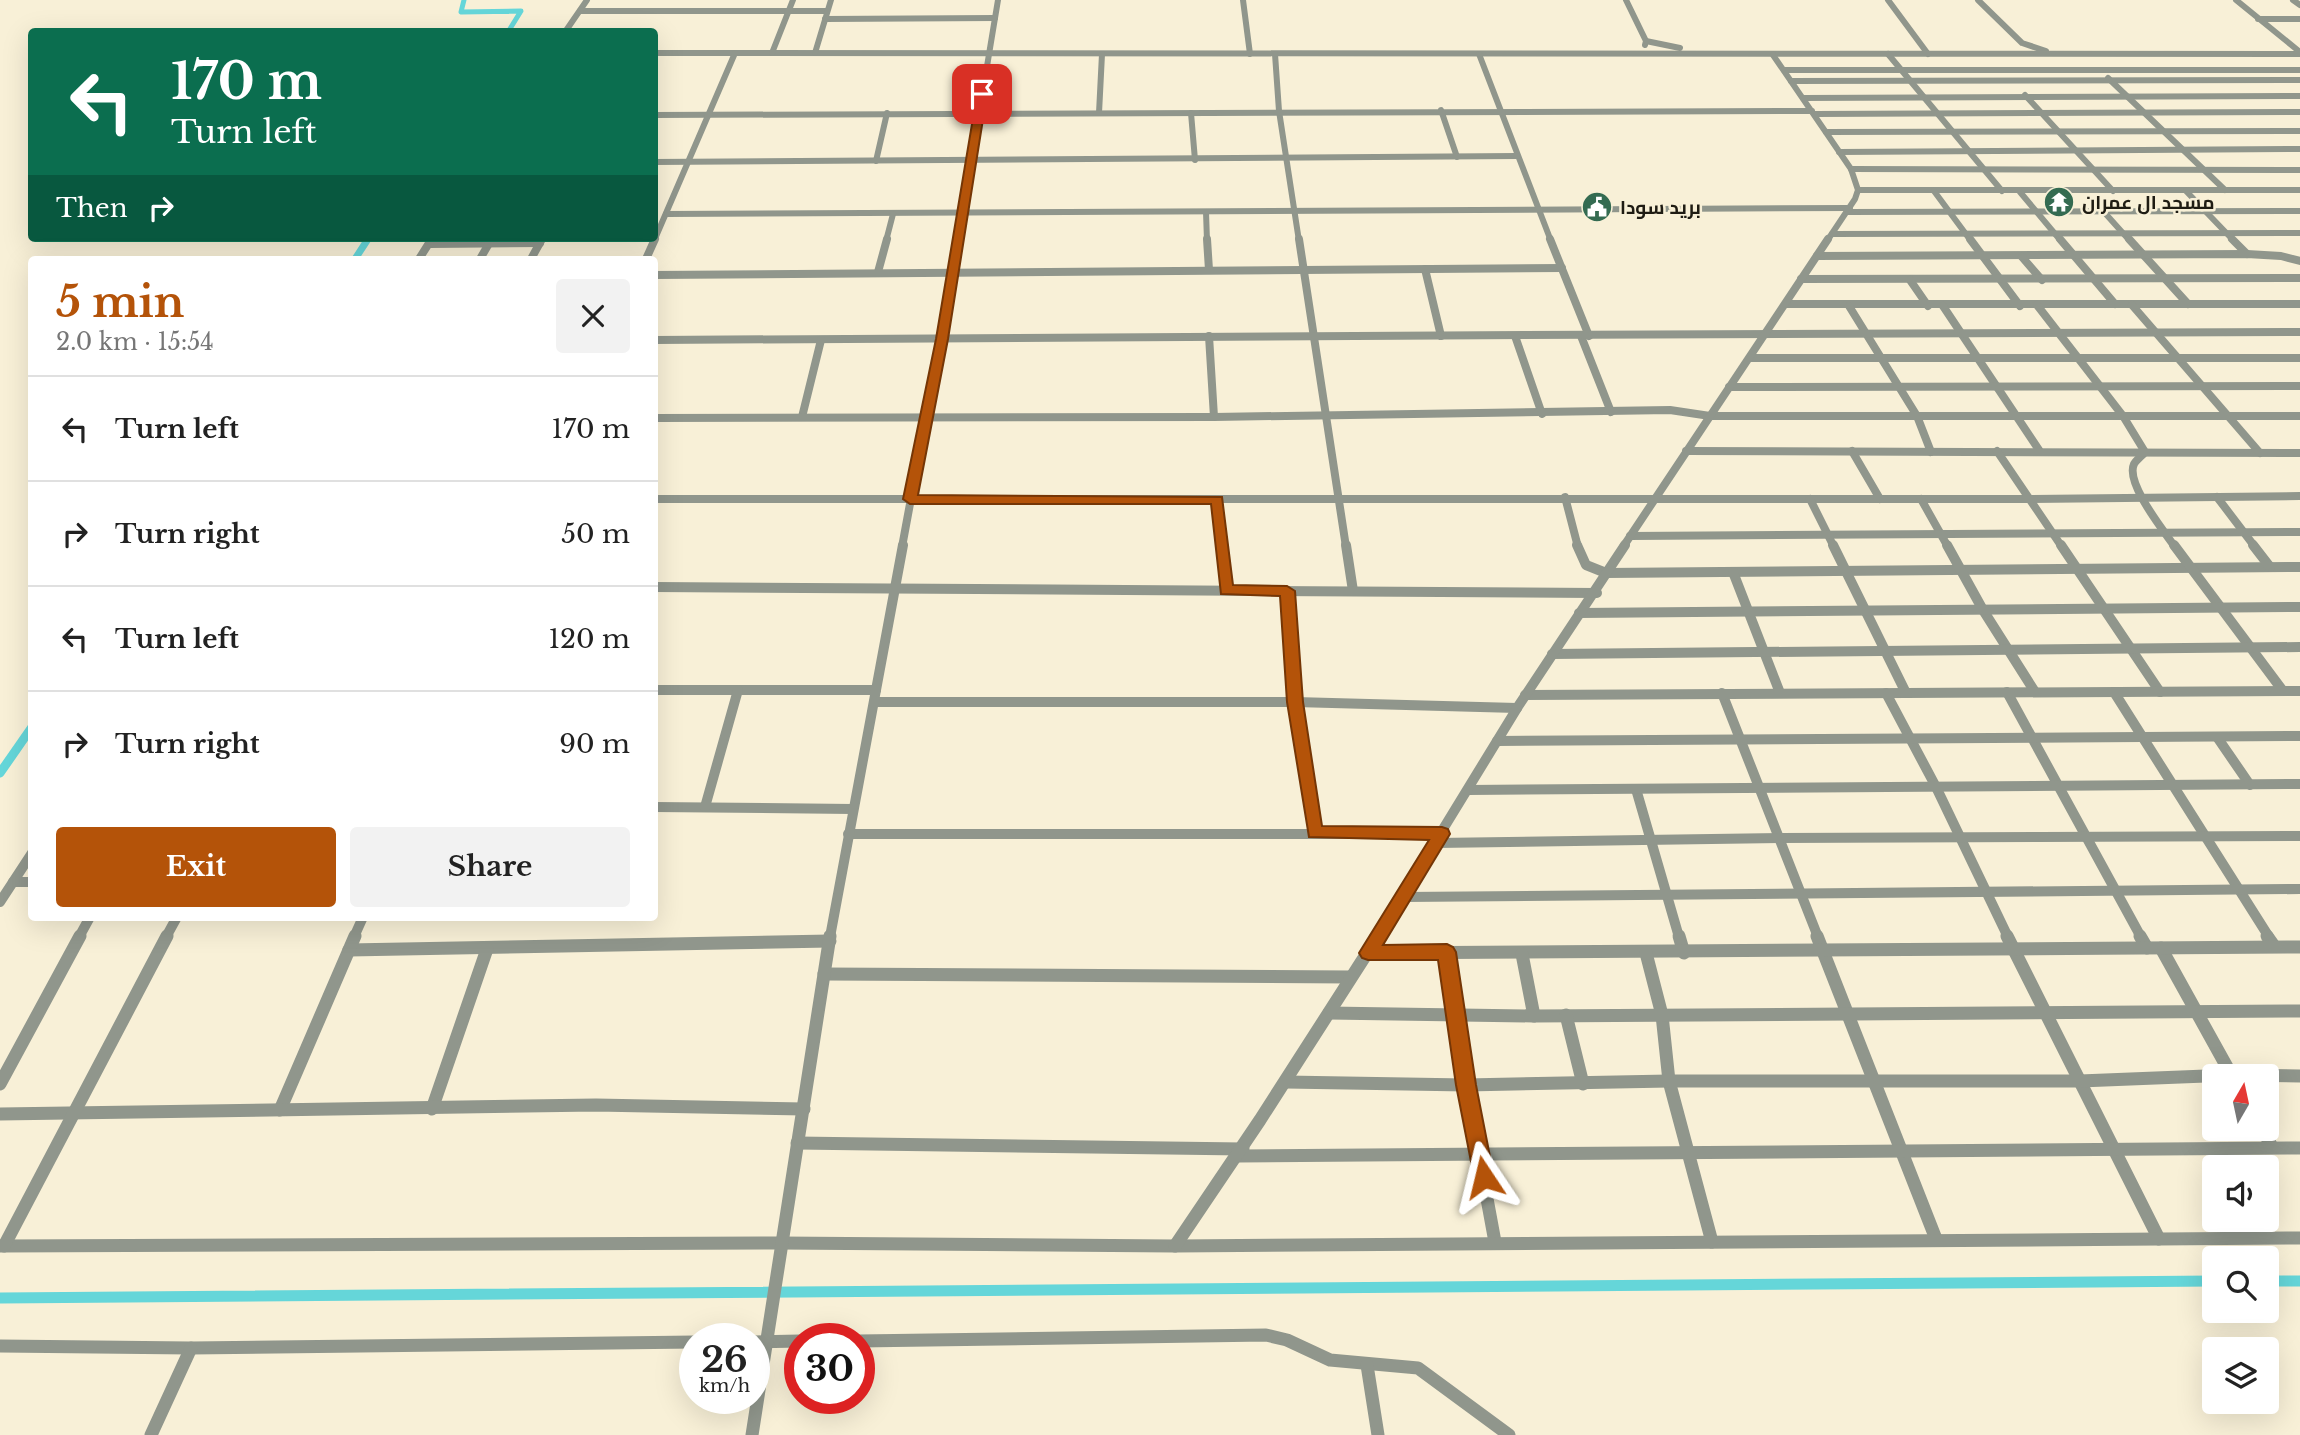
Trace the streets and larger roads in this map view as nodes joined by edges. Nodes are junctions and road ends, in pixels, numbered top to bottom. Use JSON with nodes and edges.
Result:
{"nodes":[{"id":1,"x":587,"y":0,"type":"edge"},
{"id":2,"x":793,"y":0,"type":"edge"},
{"id":3,"x":831,"y":0,"type":"edge"},
{"id":4,"x":998,"y":0,"type":"edge"},
{"id":5,"x":1243,"y":0,"type":"edge"},
{"id":6,"x":1626,"y":0,"type":"edge"},
{"id":7,"x":1888,"y":0,"type":"edge"},
{"id":8,"x":1978,"y":0,"type":"edge"},
{"id":9,"x":2236,"y":0,"type":"edge"},
{"id":10,"x":2293,"y":0,"type":"edge"},
{"id":11,"x":2300,"y":5,"type":"edge"},
{"id":12,"x":789,"y":10,"type":"junction"},
{"id":13,"x":827,"y":10,"type":"junction"},
{"id":14,"x":580,"y":11,"type":"junction"},
{"id":15,"x":995,"y":18,"type":"junction"},
{"id":16,"x":825,"y":19,"type":"junction"},
{"id":17,"x":2258,"y":19,"type":"junction"},
{"id":18,"x":2300,"y":19,"type":"edge"},
{"id":19,"x":568,"y":28,"type":"edge"},
{"id":20,"x":1647,"y":41,"type":"junction"},
{"id":21,"x":2022,"y":43,"type":"junction"},
{"id":22,"x":1924,"y":48,"type":"junction"},
{"id":23,"x":1250,"y":52,"type":"junction"},
{"id":24,"x":658,"y":53,"type":"edge"},
{"id":25,"x":735,"y":53,"type":"junction"},
{"id":26,"x":772,"y":53,"type":"junction"},
{"id":27,"x":815,"y":53,"type":"junction"},
{"id":28,"x":2300,"y":53,"type":"edge"},
{"id":29,"x":988,"y":54,"type":"junction"},
{"id":30,"x":1020,"y":54,"type":"junction"},
{"id":31,"x":1102,"y":54,"type":"junction"},
{"id":32,"x":1275,"y":54,"type":"junction"},
{"id":33,"x":1389,"y":54,"type":"junction"},
{"id":34,"x":1479,"y":54,"type":"junction"},
{"id":35,"x":1643,"y":54,"type":"junction"},
{"id":36,"x":1888,"y":54,"type":"junction"},
{"id":37,"x":1928,"y":54,"type":"junction"},
{"id":38,"x":1987,"y":54,"type":"junction"},
{"id":39,"x":2001,"y":54,"type":"junction"},
{"id":40,"x":2056,"y":54,"type":"junction"},
{"id":41,"x":1773,"y":55,"type":"junction"},
{"id":42,"x":2099,"y":69,"type":"junction"},
{"id":43,"x":2173,"y":69,"type":"junction"},
{"id":44,"x":1784,"y":70,"type":"junction"},
{"id":45,"x":2300,"y":70,"type":"edge"},
{"id":46,"x":1901,"y":71,"type":"junction"},
{"id":47,"x":2003,"y":71,"type":"junction"},
{"id":48,"x":2110,"y":80,"type":"junction"},
{"id":49,"x":2184,"y":80,"type":"junction"},
{"id":50,"x":2300,"y":80,"type":"edge"},
{"id":51,"x":1791,"y":81,"type":"junction"},
{"id":52,"x":1910,"y":81,"type":"junction"},
{"id":53,"x":2012,"y":81,"type":"junction"},
{"id":54,"x":2173,"y":96,"type":"junction"},
{"id":55,"x":2202,"y":96,"type":"junction"},
{"id":56,"x":2300,"y":96,"type":"edge"},
{"id":57,"x":2026,"y":97,"type":"junction"},
{"id":58,"x":2127,"y":97,"type":"junction"},
{"id":59,"x":1803,"y":98,"type":"junction"},
{"id":60,"x":1924,"y":98,"type":"junction"},
{"id":61,"x":1441,"y":110,"type":"junction"},
{"id":62,"x":1500,"y":110,"type":"junction"},
{"id":63,"x":1279,"y":111,"type":"junction"},
{"id":64,"x":1813,"y":112,"type":"junction"},
{"id":65,"x":2300,"y":112,"type":"edge"},
{"id":66,"x":887,"y":113,"type":"junction"},
{"id":67,"x":979,"y":113,"type":"junction"},
{"id":68,"x":1099,"y":113,"type":"junction"},
{"id":69,"x":1191,"y":113,"type":"junction"},
{"id":70,"x":709,"y":114,"type":"junction"},
{"id":71,"x":2145,"y":114,"type":"junction"},
{"id":72,"x":2193,"y":114,"type":"junction"},
{"id":73,"x":2222,"y":114,"type":"junction"},
{"id":74,"x":658,"y":115,"type":"edge"},
{"id":75,"x":1939,"y":115,"type":"junction"},
{"id":76,"x":2042,"y":115,"type":"junction"},
{"id":77,"x":2162,"y":131,"type":"junction"},
{"id":78,"x":2241,"y":131,"type":"junction"},
{"id":79,"x":2300,"y":131,"type":"edge"},
{"id":80,"x":1826,"y":132,"type":"junction"},
{"id":81,"x":1953,"y":132,"type":"junction"},
{"id":82,"x":2059,"y":132,"type":"junction"},
{"id":83,"x":2300,"y":149,"type":"edge"},
{"id":84,"x":2181,"y":150,"type":"junction"},
{"id":85,"x":2025,"y":151,"type":"junction"},
{"id":86,"x":2076,"y":151,"type":"junction"},
{"id":87,"x":1839,"y":152,"type":"junction"},
{"id":88,"x":1969,"y":152,"type":"junction"},
{"id":89,"x":1517,"y":156,"type":"junction"},
{"id":90,"x":1457,"y":157,"type":"junction"},
{"id":91,"x":1287,"y":158,"type":"junction"},
{"id":92,"x":970,"y":160,"type":"junction"},
{"id":93,"x":1195,"y":160,"type":"junction"},
{"id":94,"x":876,"y":161,"type":"junction"},
{"id":95,"x":658,"y":162,"type":"edge"},
{"id":96,"x":688,"y":162,"type":"junction"},
{"id":97,"x":1850,"y":169,"type":"junction"},
{"id":98,"x":2202,"y":169,"type":"junction"},
{"id":99,"x":1984,"y":170,"type":"junction"},
{"id":100,"x":2040,"y":170,"type":"junction"},
{"id":101,"x":2093,"y":170,"type":"junction"},
{"id":102,"x":2300,"y":170,"type":"edge"},
{"id":103,"x":1858,"y":190,"type":"junction"},
{"id":104,"x":2300,"y":190,"type":"edge"},
{"id":105,"x":1934,"y":191,"type":"junction"},
{"id":106,"x":2002,"y":191,"type":"junction"},
{"id":107,"x":2113,"y":191,"type":"junction"},
{"id":108,"x":2186,"y":191,"type":"junction"},
{"id":109,"x":2225,"y":191,"type":"junction"},
{"id":110,"x":2020,"y":192,"type":"junction"},
{"id":111,"x":1539,"y":210,"type":"junction"},
{"id":112,"x":1849,"y":210,"type":"junction"},
{"id":113,"x":1296,"y":211,"type":"junction"},
{"id":114,"x":2206,"y":211,"type":"junction"},
{"id":115,"x":2300,"y":211,"type":"edge"},
{"id":116,"x":1206,"y":212,"type":"junction"},
{"id":117,"x":2038,"y":212,"type":"junction"},
{"id":118,"x":2104,"y":212,"type":"junction"},
{"id":119,"x":1950,"y":213,"type":"junction"},
{"id":120,"x":666,"y":214,"type":"junction"},
{"id":121,"x":893,"y":214,"type":"junction"},
{"id":122,"x":962,"y":214,"type":"junction"},
{"id":123,"x":658,"y":232,"type":"edge"},
{"id":124,"x":1832,"y":233,"type":"junction"},
{"id":125,"x":2300,"y":233,"type":"edge"},
{"id":126,"x":1966,"y":234,"type":"junction"},
{"id":127,"x":2055,"y":234,"type":"junction"},
{"id":128,"x":2125,"y":234,"type":"junction"},
{"id":129,"x":2227,"y":234,"type":"junction"},
{"id":130,"x":2247,"y":254,"type":"junction"},
{"id":131,"x":1818,"y":256,"type":"junction"},
{"id":132,"x":2074,"y":256,"type":"junction"},
{"id":133,"x":2145,"y":256,"type":"junction"},
{"id":134,"x":1983,"y":257,"type":"junction"},
{"id":135,"x":2022,"y":257,"type":"junction"},
{"id":136,"x":2300,"y":261,"type":"edge"},
{"id":137,"x":1562,"y":268,"type":"junction"},
{"id":138,"x":1425,"y":269,"type":"junction"},
{"id":139,"x":1209,"y":270,"type":"junction"},
{"id":140,"x":1303,"y":270,"type":"junction"},
{"id":141,"x":953,"y":271,"type":"junction"},
{"id":142,"x":878,"y":272,"type":"junction"},
{"id":143,"x":658,"y":275,"type":"edge"},
{"id":144,"x":2300,"y":278,"type":"edge"},
{"id":145,"x":1801,"y":279,"type":"junction"},
{"id":146,"x":2165,"y":279,"type":"junction"},
{"id":147,"x":1910,"y":280,"type":"junction"},
{"id":148,"x":2042,"y":280,"type":"junction"},
{"id":149,"x":2094,"y":280,"type":"junction"},
{"id":150,"x":2001,"y":281,"type":"junction"},
{"id":151,"x":1786,"y":304,"type":"junction"},
{"id":152,"x":2115,"y":304,"type":"junction"},
{"id":153,"x":2188,"y":304,"type":"junction"},
{"id":154,"x":2300,"y":304,"type":"edge"},
{"id":155,"x":2037,"y":305,"type":"junction"},
{"id":156,"x":2132,"y":305,"type":"junction"},
{"id":157,"x":1849,"y":306,"type":"junction"},
{"id":158,"x":1928,"y":306,"type":"junction"},
{"id":159,"x":1943,"y":306,"type":"junction"},
{"id":160,"x":2020,"y":306,"type":"junction"},
{"id":161,"x":1766,"y":332,"type":"junction"},
{"id":162,"x":1960,"y":332,"type":"junction"},
{"id":163,"x":2058,"y":332,"type":"junction"},
{"id":164,"x":2300,"y":332,"type":"edge"},
{"id":165,"x":1866,"y":333,"type":"junction"},
{"id":166,"x":2155,"y":333,"type":"junction"},
{"id":167,"x":1209,"y":336,"type":"junction"},
{"id":168,"x":1312,"y":336,"type":"junction"},
{"id":169,"x":1441,"y":336,"type":"junction"},
{"id":170,"x":1515,"y":336,"type":"junction"},
{"id":171,"x":1585,"y":336,"type":"junction"},
{"id":172,"x":942,"y":339,"type":"junction"},
{"id":173,"x":658,"y":340,"type":"edge"},
{"id":174,"x":821,"y":340,"type":"junction"},
{"id":175,"x":1750,"y":358,"type":"junction"},
{"id":176,"x":1881,"y":358,"type":"junction"},
{"id":177,"x":1978,"y":358,"type":"junction"},
{"id":178,"x":2079,"y":358,"type":"junction"},
{"id":179,"x":2300,"y":358,"type":"edge"},
{"id":180,"x":2178,"y":359,"type":"junction"},
{"id":181,"x":2300,"y":386,"type":"edge"},
{"id":182,"x":1729,"y":387,"type":"junction"},
{"id":183,"x":1899,"y":387,"type":"junction"},
{"id":184,"x":1997,"y":387,"type":"junction"},
{"id":185,"x":2101,"y":387,"type":"junction"},
{"id":186,"x":2201,"y":387,"type":"junction"},
{"id":187,"x":1611,"y":412,"type":"junction"},
{"id":188,"x":1542,"y":414,"type":"junction"},
{"id":189,"x":2228,"y":415,"type":"junction"},
{"id":190,"x":1328,"y":416,"type":"junction"},
{"id":191,"x":1710,"y":416,"type":"junction"},
{"id":192,"x":1917,"y":416,"type":"junction"},
{"id":193,"x":2017,"y":416,"type":"junction"},
{"id":194,"x":2123,"y":416,"type":"junction"},
{"id":195,"x":2300,"y":416,"type":"edge"},
{"id":196,"x":802,"y":417,"type":"junction"},
{"id":197,"x":925,"y":417,"type":"junction"},
{"id":198,"x":1214,"y":417,"type":"junction"},
{"id":199,"x":658,"y":418,"type":"edge"},
{"id":200,"x":2039,"y":450,"type":"junction"},
{"id":201,"x":1686,"y":451,"type":"junction"},
{"id":202,"x":1852,"y":451,"type":"junction"},
{"id":203,"x":1997,"y":451,"type":"junction"},
{"id":204,"x":1931,"y":452,"type":"junction"},
{"id":205,"x":2145,"y":452,"type":"junction"},
{"id":206,"x":2260,"y":453,"type":"junction"},
{"id":207,"x":2300,"y":453,"type":"edge"},
{"id":208,"x":2300,"y":496,"type":"edge"},
{"id":209,"x":1565,"y":497,"type":"junction"},
{"id":210,"x":1656,"y":497,"type":"junction"},
{"id":211,"x":2217,"y":497,"type":"junction"},
{"id":212,"x":2141,"y":498,"type":"junction"},
{"id":213,"x":658,"y":499,"type":"edge"},
{"id":214,"x":910,"y":499,"type":"junction"},
{"id":215,"x":1338,"y":499,"type":"junction"},
{"id":216,"x":1810,"y":499,"type":"junction"},
{"id":217,"x":1880,"y":499,"type":"junction"},
{"id":218,"x":1921,"y":499,"type":"junction"},
{"id":219,"x":2030,"y":499,"type":"junction"},
{"id":220,"x":1217,"y":500,"type":"junction"},
{"id":221,"x":2164,"y":532,"type":"junction"},
{"id":222,"x":2245,"y":532,"type":"junction"},
{"id":223,"x":1941,"y":533,"type":"junction"},
{"id":224,"x":2055,"y":533,"type":"junction"},
{"id":225,"x":2300,"y":533,"type":"edge"},
{"id":226,"x":1827,"y":535,"type":"junction"},
{"id":227,"x":1630,"y":536,"type":"junction"},
{"id":228,"x":2270,"y":567,"type":"junction"},
{"id":229,"x":2300,"y":567,"type":"edge"},
{"id":230,"x":2192,"y":569,"type":"junction"},
{"id":231,"x":1844,"y":570,"type":"junction"},
{"id":232,"x":2080,"y":571,"type":"junction"},
{"id":233,"x":1733,"y":572,"type":"junction"},
{"id":234,"x":1964,"y":572,"type":"junction"},
{"id":235,"x":1606,"y":573,"type":"junction"},
{"id":236,"x":658,"y":587,"type":"edge"},
{"id":237,"x":895,"y":588,"type":"junction"},
{"id":238,"x":1226,"y":590,"type":"junction"},
{"id":239,"x":1287,"y":591,"type":"junction"},
{"id":240,"x":1353,"y":591,"type":"junction"},
{"id":241,"x":1597,"y":593,"type":"junction"},
{"id":242,"x":2220,"y":607,"type":"junction"},
{"id":243,"x":2300,"y":607,"type":"edge"},
{"id":244,"x":1864,"y":608,"type":"junction"},
{"id":245,"x":2104,"y":609,"type":"junction"},
{"id":246,"x":1747,"y":610,"type":"junction"},
{"id":247,"x":1983,"y":610,"type":"junction"},
{"id":248,"x":1579,"y":613,"type":"junction"},
{"id":249,"x":2300,"y":647,"type":"edge"},
{"id":250,"x":2251,"y":648,"type":"junction"},
{"id":251,"x":1884,"y":649,"type":"junction"},
{"id":252,"x":2131,"y":649,"type":"junction"},
{"id":253,"x":2009,"y":650,"type":"junction"},
{"id":254,"x":1762,"y":652,"type":"junction"},
{"id":255,"x":1552,"y":654,"type":"junction"},
{"id":256,"x":658,"y":690,"type":"edge"},
{"id":257,"x":738,"y":690,"type":"junction"},
{"id":258,"x":2283,"y":691,"type":"junction"},
{"id":259,"x":2300,"y":691,"type":"edge"},
{"id":260,"x":1780,"y":692,"type":"junction"},
{"id":261,"x":2007,"y":692,"type":"junction"},
{"id":262,"x":2035,"y":692,"type":"junction"},
{"id":263,"x":2114,"y":692,"type":"junction"},
{"id":264,"x":2160,"y":692,"type":"junction"},
{"id":265,"x":1722,"y":693,"type":"junction"},
{"id":266,"x":1886,"y":693,"type":"junction"},
{"id":267,"x":1906,"y":693,"type":"junction"},
{"id":268,"x":1525,"y":695,"type":"junction"},
{"id":269,"x":875,"y":696,"type":"junction"},
{"id":270,"x":1295,"y":702,"type":"junction"},
{"id":271,"x":1517,"y":708,"type":"junction"},
{"id":272,"x":2300,"y":736,"type":"edge"},
{"id":273,"x":2217,"y":737,"type":"junction"},
{"id":274,"x":1909,"y":738,"type":"junction"},
{"id":275,"x":2032,"y":738,"type":"junction"},
{"id":276,"x":2143,"y":738,"type":"junction"},
{"id":277,"x":1740,"y":739,"type":"junction"},
{"id":278,"x":1497,"y":741,"type":"junction"},
{"id":279,"x":2250,"y":785,"type":"junction"},
{"id":280,"x":2300,"y":785,"type":"edge"},
{"id":281,"x":2058,"y":786,"type":"junction"},
{"id":282,"x":2172,"y":786,"type":"junction"},
{"id":283,"x":1936,"y":787,"type":"junction"},
{"id":284,"x":1759,"y":788,"type":"junction"},
{"id":285,"x":1636,"y":789,"type":"junction"},
{"id":286,"x":1468,"y":790,"type":"junction"},
{"id":287,"x":658,"y":807,"type":"edge"},
{"id":288,"x":705,"y":807,"type":"junction"},
{"id":289,"x":853,"y":809,"type":"junction"},
{"id":290,"x":1315,"y":833,"type":"junction"},
{"id":291,"x":848,"y":834,"type":"junction"},
{"id":292,"x":2204,"y":836,"type":"junction"},
{"id":293,"x":2300,"y":836,"type":"edge"},
{"id":294,"x":1439,"y":838,"type":"junction"},
{"id":295,"x":1779,"y":838,"type":"junction"},
{"id":296,"x":1959,"y":838,"type":"junction"},
{"id":297,"x":2087,"y":839,"type":"junction"},
{"id":298,"x":1651,"y":842,"type":"junction"},
{"id":299,"x":28,"y":859,"type":"edge"},
{"id":300,"x":13,"y":882,"type":"junction"},
{"id":301,"x":28,"y":882,"type":"edge"},
{"id":302,"x":2237,"y":889,"type":"junction"},
{"id":303,"x":2300,"y":889,"type":"edge"},
{"id":304,"x":2118,"y":892,"type":"junction"},
{"id":305,"x":1801,"y":893,"type":"junction"},
{"id":306,"x":1986,"y":894,"type":"junction"},
{"id":307,"x":1404,"y":897,"type":"junction"},
{"id":308,"x":1668,"y":897,"type":"junction"},
{"id":309,"x":0,"y":902,"type":"edge"},
{"id":310,"x":88,"y":921,"type":"edge"},
{"id":311,"x":175,"y":921,"type":"edge"},
{"id":312,"x":361,"y":921,"type":"edge"},
{"id":313,"x":830,"y":941,"type":"junction"},
{"id":314,"x":2274,"y":946,"type":"junction"},
{"id":315,"x":2300,"y":947,"type":"edge"},
{"id":316,"x":2154,"y":948,"type":"junction"},
{"id":317,"x":487,"y":949,"type":"junction"},
{"id":318,"x":349,"y":950,"type":"junction"},
{"id":319,"x":2015,"y":950,"type":"junction"},
{"id":320,"x":1447,"y":952,"type":"junction"},
{"id":321,"x":1823,"y":952,"type":"junction"},
{"id":322,"x":1368,"y":953,"type":"junction"},
{"id":323,"x":1646,"y":953,"type":"junction"},
{"id":324,"x":1684,"y":953,"type":"junction"},
{"id":325,"x":1522,"y":954,"type":"junction"},
{"id":326,"x":824,"y":974,"type":"junction"},
{"id":327,"x":1351,"y":977,"type":"junction"},
{"id":328,"x":2300,"y":1011,"type":"edge"},
{"id":329,"x":2194,"y":1012,"type":"junction"},
{"id":330,"x":1329,"y":1013,"type":"junction"},
{"id":331,"x":1847,"y":1013,"type":"junction"},
{"id":332,"x":2047,"y":1014,"type":"junction"},
{"id":333,"x":1456,"y":1015,"type":"junction"},
{"id":334,"x":1566,"y":1015,"type":"junction"},
{"id":335,"x":1662,"y":1015,"type":"junction"},
{"id":336,"x":1534,"y":1016,"type":"junction"},
{"id":337,"x":2225,"y":1064,"type":"edge"},
{"id":338,"x":2279,"y":1076,"type":"edge"},
{"id":339,"x":2300,"y":1076,"type":"edge"},
{"id":340,"x":2202,"y":1077,"type":"edge"},
{"id":341,"x":1874,"y":1080,"type":"junction"},
{"id":342,"x":1669,"y":1081,"type":"junction"},
{"id":343,"x":2080,"y":1081,"type":"junction"},
{"id":344,"x":1286,"y":1082,"type":"junction"},
{"id":345,"x":0,"y":1084,"type":"edge"},
{"id":346,"x":1583,"y":1084,"type":"junction"},
{"id":347,"x":1466,"y":1085,"type":"junction"},
{"id":348,"x":432,"y":1109,"type":"junction"},
{"id":349,"x":804,"y":1109,"type":"junction"},
{"id":350,"x":280,"y":1110,"type":"junction"},
{"id":351,"x":75,"y":1112,"type":"junction"},
{"id":352,"x":0,"y":1114,"type":"edge"},
{"id":353,"x":2269,"y":1141,"type":"edge"},
{"id":354,"x":797,"y":1143,"type":"junction"},
{"id":355,"x":2272,"y":1147,"type":"junction"},
{"id":356,"x":2112,"y":1148,"type":"junction"},
{"id":357,"x":2300,"y":1148,"type":"edge"},
{"id":358,"x":1903,"y":1151,"type":"junction"},
{"id":359,"x":1240,"y":1152,"type":"junction"},
{"id":360,"x":1690,"y":1153,"type":"junction"},
{"id":361,"x":1480,"y":1155,"type":"junction"},
{"id":362,"x":2300,"y":1238,"type":"edge"},
{"id":363,"x":2159,"y":1239,"type":"junction"},
{"id":364,"x":1936,"y":1240,"type":"junction"},
{"id":365,"x":1495,"y":1242,"type":"junction"},
{"id":366,"x":1712,"y":1242,"type":"junction"},
{"id":367,"x":780,"y":1243,"type":"junction"},
{"id":368,"x":2,"y":1246,"type":"edge"},
{"id":369,"x":1175,"y":1246,"type":"junction"},
{"id":370,"x":766,"y":1323,"type":"edge"},
{"id":371,"x":875,"y":1341,"type":"edge"},
{"id":372,"x":679,"y":1342,"type":"edge"},
{"id":373,"x":0,"y":1346,"type":"edge"},
{"id":374,"x":191,"y":1348,"type":"junction"},
{"id":375,"x":1367,"y":1365,"type":"junction"},
{"id":376,"x":754,"y":1414,"type":"edge"},
{"id":377,"x":151,"y":1435,"type":"edge"},
{"id":378,"x":752,"y":1435,"type":"edge"},
{"id":379,"x":1378,"y":1435,"type":"edge"},
{"id":380,"x":1509,"y":1435,"type":"edge"}],
"edges":[{"from":1,"to":14,"type":"street"},
{"from":2,"to":12,"type":"street"},
{"from":3,"to":13,"type":"street"},
{"from":4,"to":15,"type":"street"},
{"from":5,"to":23,"type":"street"},
{"from":6,"to":20,"type":"street"},
{"from":7,"to":22,"type":"street"},
{"from":8,"to":21,"type":"street"},
{"from":9,"to":17,"type":"street"},
{"from":10,"to":11,"type":"street"},
{"from":12,"to":13,"type":"street"},
{"from":12,"to":14,"type":"street"},
{"from":12,"to":26,"type":"street"},
{"from":13,"to":16,"type":"street"},
{"from":14,"to":19,"type":"street"},
{"from":15,"to":16,"type":"street"},
{"from":15,"to":29,"type":"street"},
{"from":16,"to":27,"type":"street"},
{"from":17,"to":18,"type":"street"},
{"from":17,"to":28,"type":"street"},
{"from":20,"to":22,"type":"street"},
{"from":20,"to":35,"type":"street"},
{"from":21,"to":39,"type":"street"},
{"from":21,"to":40,"type":"street"},
{"from":22,"to":37,"type":"street"},
{"from":23,"to":30,"type":"street"},
{"from":23,"to":31,"type":"street"},
{"from":23,"to":32,"type":"street"},
{"from":23,"to":33,"type":"street"},
{"from":24,"to":25,"type":"street"},
{"from":25,"to":26,"type":"street"},
{"from":25,"to":70,"type":"street"},
{"from":26,"to":27,"type":"street"},
{"from":27,"to":29,"type":"street"},
{"from":28,"to":40,"type":"street"},
{"from":29,"to":30,"type":"street"},
{"from":29,"to":67,"type":"street"},
{"from":30,"to":31,"type":"street"},
{"from":31,"to":68,"type":"street"},
{"from":32,"to":33,"type":"street"},
{"from":32,"to":63,"type":"street"},
{"from":33,"to":34,"type":"street"},
{"from":34,"to":35,"type":"street"},
{"from":34,"to":62,"type":"street"},
{"from":35,"to":41,"type":"street"},
{"from":36,"to":37,"type":"street"},
{"from":36,"to":41,"type":"street"},
{"from":36,"to":46,"type":"street"},
{"from":37,"to":38,"type":"street"},
{"from":38,"to":39,"type":"street"},
{"from":38,"to":47,"type":"street"},
{"from":39,"to":40,"type":"street"},
{"from":40,"to":42,"type":"street"},
{"from":41,"to":44,"type":"street"},
{"from":42,"to":43,"type":"street"},
{"from":42,"to":47,"type":"street"},
{"from":42,"to":48,"type":"street"},
{"from":43,"to":45,"type":"street"},
{"from":43,"to":49,"type":"street"},
{"from":44,"to":46,"type":"street"},
{"from":44,"to":51,"type":"street"},
{"from":46,"to":47,"type":"street"},
{"from":46,"to":52,"type":"street"},
{"from":47,"to":53,"type":"street"},
{"from":48,"to":49,"type":"street"},
{"from":48,"to":53,"type":"street"},
{"from":48,"to":58,"type":"street"},
{"from":49,"to":50,"type":"street"},
{"from":49,"to":55,"type":"street"},
{"from":51,"to":52,"type":"street"},
{"from":51,"to":59,"type":"street"},
{"from":52,"to":53,"type":"street"},
{"from":52,"to":60,"type":"street"},
{"from":53,"to":57,"type":"street"},
{"from":54,"to":55,"type":"street"},
{"from":54,"to":58,"type":"street"},
{"from":54,"to":72,"type":"street"},
{"from":55,"to":56,"type":"street"},
{"from":57,"to":58,"type":"street"},
{"from":57,"to":60,"type":"street"},
{"from":57,"to":76,"type":"street"},
{"from":58,"to":71,"type":"street"},
{"from":59,"to":60,"type":"street"},
{"from":59,"to":64,"type":"street"},
{"from":60,"to":75,"type":"street"},
{"from":61,"to":62,"type":"street"},
{"from":61,"to":63,"type":"street"},
{"from":61,"to":90,"type":"street"},
{"from":62,"to":64,"type":"street"},
{"from":62,"to":89,"type":"street"},
{"from":63,"to":69,"type":"street"},
{"from":63,"to":91,"type":"street"},
{"from":64,"to":75,"type":"street"},
{"from":64,"to":80,"type":"street"},
{"from":65,"to":73,"type":"street"},
{"from":66,"to":67,"type":"street"},
{"from":66,"to":70,"type":"street"},
{"from":66,"to":94,"type":"street"},
{"from":67,"to":68,"type":"street"},
{"from":67,"to":92,"type":"street"},
{"from":68,"to":69,"type":"street"},
{"from":69,"to":93,"type":"street"},
{"from":70,"to":74,"type":"street"},
{"from":70,"to":96,"type":"street"},
{"from":71,"to":72,"type":"street"},
{"from":71,"to":76,"type":"street"},
{"from":71,"to":77,"type":"street"},
{"from":72,"to":73,"type":"street"},
{"from":73,"to":78,"type":"street"},
{"from":75,"to":76,"type":"street"},
{"from":75,"to":81,"type":"street"},
{"from":76,"to":82,"type":"street"},
{"from":77,"to":78,"type":"street"},
{"from":77,"to":82,"type":"street"},
{"from":77,"to":84,"type":"street"},
{"from":78,"to":79,"type":"street"},
{"from":80,"to":81,"type":"street"},
{"from":80,"to":87,"type":"street"},
{"from":81,"to":82,"type":"street"},
{"from":81,"to":88,"type":"street"},
{"from":82,"to":86,"type":"street"},
{"from":83,"to":84,"type":"street"},
{"from":84,"to":86,"type":"street"},
{"from":84,"to":98,"type":"street"},
{"from":85,"to":86,"type":"street"},
{"from":85,"to":88,"type":"street"},
{"from":85,"to":100,"type":"street"},
{"from":86,"to":101,"type":"street"},
{"from":87,"to":88,"type":"street"},
{"from":87,"to":97,"type":"street"},
{"from":88,"to":99,"type":"street"},
{"from":89,"to":90,"type":"street"},
{"from":89,"to":111,"type":"street"},
{"from":90,"to":91,"type":"street"},
{"from":91,"to":93,"type":"street"},
{"from":91,"to":113,"type":"street"},
{"from":92,"to":93,"type":"street"},
{"from":92,"to":94,"type":"street"},
{"from":92,"to":122,"type":"street"},
{"from":94,"to":96,"type":"street"},
{"from":95,"to":96,"type":"street"},
{"from":96,"to":120,"type":"street"},
{"from":97,"to":99,"type":"street"},
{"from":97,"to":103,"type":"street"},
{"from":98,"to":101,"type":"street"},
{"from":98,"to":102,"type":"street"},
{"from":98,"to":109,"type":"street"},
{"from":99,"to":100,"type":"street"},
{"from":99,"to":106,"type":"street"},
{"from":100,"to":101,"type":"street"},
{"from":101,"to":107,"type":"street"},
{"from":103,"to":105,"type":"street"},
{"from":103,"to":112,"type":"street"},
{"from":104,"to":109,"type":"street"},
{"from":105,"to":106,"type":"street"},
{"from":105,"to":119,"type":"street"},
{"from":106,"to":110,"type":"street"},
{"from":107,"to":108,"type":"street"},
{"from":107,"to":110,"type":"street"},
{"from":108,"to":109,"type":"street"},
{"from":108,"to":114,"type":"street"},
{"from":110,"to":117,"type":"street"},
{"from":111,"to":112,"type":"street"},
{"from":111,"to":113,"type":"street"},
{"from":111,"to":137,"type":"street"},
{"from":112,"to":119,"type":"street"},
{"from":112,"to":124,"type":"street"},
{"from":113,"to":116,"type":"street"},
{"from":113,"to":140,"type":"street"},
{"from":114,"to":115,"type":"street"},
{"from":114,"to":118,"type":"street"},
{"from":114,"to":129,"type":"street"},
{"from":116,"to":122,"type":"street"},
{"from":116,"to":139,"type":"street"},
{"from":117,"to":118,"type":"street"},
{"from":117,"to":119,"type":"street"},
{"from":117,"to":127,"type":"street"},
{"from":118,"to":128,"type":"street"},
{"from":119,"to":126,"type":"street"},
{"from":120,"to":121,"type":"street"},
{"from":120,"to":123,"type":"street"},
{"from":121,"to":122,"type":"street"},
{"from":121,"to":142,"type":"street"},
{"from":122,"to":141,"type":"street"},
{"from":124,"to":126,"type":"street"},
{"from":124,"to":131,"type":"street"},
{"from":125,"to":129,"type":"street"},
{"from":126,"to":127,"type":"street"},
{"from":126,"to":134,"type":"street"},
{"from":127,"to":128,"type":"street"},
{"from":127,"to":132,"type":"street"},
{"from":128,"to":129,"type":"street"},
{"from":128,"to":133,"type":"street"},
{"from":129,"to":130,"type":"street"},
{"from":130,"to":133,"type":"street"},
{"from":130,"to":136,"type":"street"},
{"from":131,"to":134,"type":"street"},
{"from":131,"to":145,"type":"street"},
{"from":132,"to":133,"type":"street"},
{"from":132,"to":135,"type":"street"},
{"from":132,"to":149,"type":"street"},
{"from":133,"to":146,"type":"street"},
{"from":134,"to":135,"type":"street"},
{"from":134,"to":150,"type":"street"},
{"from":135,"to":148,"type":"street"},
{"from":137,"to":138,"type":"street"},
{"from":137,"to":171,"type":"street"},
{"from":138,"to":140,"type":"street"},
{"from":138,"to":169,"type":"street"},
{"from":139,"to":140,"type":"street"},
{"from":139,"to":141,"type":"street"},
{"from":140,"to":168,"type":"street"},
{"from":141,"to":142,"type":"street"},
{"from":141,"to":172,"type":"street"},
{"from":142,"to":143,"type":"street"},
{"from":144,"to":146,"type":"street"},
{"from":145,"to":147,"type":"street"},
{"from":145,"to":151,"type":"street"},
{"from":146,"to":149,"type":"street"},
{"from":146,"to":153,"type":"street"},
{"from":147,"to":150,"type":"street"},
{"from":147,"to":158,"type":"street"},
{"from":148,"to":149,"type":"street"},
{"from":148,"to":150,"type":"street"},
{"from":149,"to":152,"type":"street"},
{"from":150,"to":160,"type":"street"},
{"from":151,"to":157,"type":"street"},
{"from":151,"to":161,"type":"street"},
{"from":152,"to":155,"type":"street"},
{"from":152,"to":156,"type":"street"},
{"from":153,"to":154,"type":"street"},
{"from":153,"to":156,"type":"street"},
{"from":155,"to":160,"type":"street"},
{"from":155,"to":163,"type":"street"},
{"from":156,"to":166,"type":"street"},
{"from":157,"to":158,"type":"street"},
{"from":157,"to":165,"type":"street"},
{"from":158,"to":159,"type":"street"},
{"from":159,"to":160,"type":"street"},
{"from":159,"to":162,"type":"street"},
{"from":161,"to":165,"type":"street"},
{"from":161,"to":171,"type":"street"},
{"from":161,"to":175,"type":"street"},
{"from":162,"to":163,"type":"street"},
{"from":162,"to":165,"type":"street"},
{"from":162,"to":177,"type":"street"},
{"from":163,"to":166,"type":"street"},
{"from":163,"to":178,"type":"street"},
{"from":164,"to":166,"type":"street"},
{"from":165,"to":176,"type":"street"},
{"from":166,"to":180,"type":"street"},
{"from":167,"to":168,"type":"street"},
{"from":167,"to":172,"type":"street"},
{"from":167,"to":198,"type":"street"},
{"from":168,"to":169,"type":"street"},
{"from":168,"to":190,"type":"street"},
{"from":169,"to":170,"type":"street"},
{"from":170,"to":171,"type":"street"},
{"from":170,"to":188,"type":"street"},
{"from":171,"to":187,"type":"street"},
{"from":172,"to":174,"type":"street"},
{"from":172,"to":197,"type":"street"},
{"from":173,"to":174,"type":"street"},
{"from":174,"to":196,"type":"street"},
{"from":175,"to":176,"type":"street"},
{"from":175,"to":182,"type":"street"},
{"from":176,"to":177,"type":"street"},
{"from":176,"to":183,"type":"street"},
{"from":177,"to":178,"type":"street"},
{"from":177,"to":184,"type":"street"},
{"from":178,"to":180,"type":"street"},
{"from":178,"to":185,"type":"street"},
{"from":179,"to":180,"type":"street"},
{"from":180,"to":186,"type":"street"},
{"from":181,"to":186,"type":"street"},
{"from":182,"to":183,"type":"street"},
{"from":182,"to":191,"type":"street"},
{"from":183,"to":184,"type":"street"},
{"from":183,"to":192,"type":"street"},
{"from":184,"to":185,"type":"street"},
{"from":184,"to":193,"type":"street"},
{"from":185,"to":186,"type":"street"},
{"from":185,"to":194,"type":"street"},
{"from":186,"to":189,"type":"street"},
{"from":187,"to":188,"type":"street"},
{"from":187,"to":191,"type":"street"},
{"from":188,"to":190,"type":"street"},
{"from":189,"to":194,"type":"street"},
{"from":189,"to":195,"type":"street"},
{"from":189,"to":206,"type":"street"},
{"from":190,"to":198,"type":"street"},
{"from":190,"to":215,"type":"street"},
{"from":191,"to":192,"type":"street"},
{"from":191,"to":201,"type":"street"},
{"from":192,"to":193,"type":"street"},
{"from":192,"to":204,"type":"street"},
{"from":193,"to":194,"type":"street"},
{"from":193,"to":200,"type":"street"},
{"from":194,"to":205,"type":"street"},
{"from":196,"to":197,"type":"street"},
{"from":196,"to":199,"type":"street"},
{"from":197,"to":198,"type":"street"},
{"from":197,"to":214,"type":"street"},
{"from":200,"to":203,"type":"street"},
{"from":200,"to":205,"type":"street"},
{"from":201,"to":202,"type":"street"},
{"from":201,"to":210,"type":"street"},
{"from":202,"to":204,"type":"street"},
{"from":202,"to":217,"type":"street"},
{"from":203,"to":204,"type":"street"},
{"from":203,"to":219,"type":"street"},
{"from":205,"to":206,"type":"street"},
{"from":205,"to":212,"type":"street"},
{"from":206,"to":207,"type":"street"},
{"from":208,"to":211,"type":"street"},
{"from":209,"to":210,"type":"street"},
{"from":209,"to":215,"type":"street"},
{"from":209,"to":235,"type":"street"},
{"from":210,"to":216,"type":"street"},
{"from":210,"to":227,"type":"street"},
{"from":211,"to":212,"type":"street"},
{"from":211,"to":222,"type":"street"},
{"from":212,"to":219,"type":"street"},
{"from":212,"to":221,"type":"street"},
{"from":213,"to":214,"type":"street"},
{"from":214,"to":220,"type":"street"},
{"from":214,"to":237,"type":"street"},
{"from":215,"to":220,"type":"street"},
{"from":215,"to":240,"type":"street"},
{"from":216,"to":217,"type":"street"},
{"from":216,"to":226,"type":"street"},
{"from":217,"to":218,"type":"street"},
{"from":218,"to":219,"type":"street"},
{"from":218,"to":223,"type":"street"},
{"from":219,"to":224,"type":"street"},
{"from":220,"to":238,"type":"street"},
{"from":221,"to":222,"type":"street"},
{"from":221,"to":224,"type":"street"},
{"from":221,"to":230,"type":"street"},
{"from":222,"to":225,"type":"street"},
{"from":222,"to":228,"type":"street"},
{"from":223,"to":224,"type":"street"},
{"from":223,"to":226,"type":"street"},
{"from":223,"to":234,"type":"street"},
{"from":224,"to":232,"type":"street"},
{"from":226,"to":227,"type":"street"},
{"from":226,"to":231,"type":"street"},
{"from":227,"to":235,"type":"street"},
{"from":228,"to":229,"type":"street"},
{"from":228,"to":230,"type":"street"},
{"from":230,"to":232,"type":"street"},
{"from":230,"to":242,"type":"street"},
{"from":231,"to":233,"type":"street"},
{"from":231,"to":234,"type":"street"},
{"from":231,"to":244,"type":"street"},
{"from":232,"to":234,"type":"street"},
{"from":232,"to":245,"type":"street"},
{"from":233,"to":235,"type":"street"},
{"from":233,"to":246,"type":"street"},
{"from":234,"to":247,"type":"street"},
{"from":235,"to":241,"type":"street"},
{"from":236,"to":237,"type":"street"},
{"from":237,"to":238,"type":"street"},
{"from":237,"to":269,"type":"street"},
{"from":238,"to":239,"type":"street"},
{"from":239,"to":240,"type":"street"},
{"from":239,"to":270,"type":"street"},
{"from":240,"to":241,"type":"street"},
{"from":241,"to":248,"type":"street"},
{"from":242,"to":243,"type":"street"},
{"from":242,"to":245,"type":"street"},
{"from":242,"to":250,"type":"street"},
{"from":244,"to":246,"type":"street"},
{"from":244,"to":247,"type":"street"},
{"from":244,"to":251,"type":"street"},
{"from":245,"to":247,"type":"street"},
{"from":245,"to":252,"type":"street"},
{"from":246,"to":248,"type":"street"},
{"from":246,"to":254,"type":"street"},
{"from":247,"to":253,"type":"street"},
{"from":248,"to":255,"type":"street"},
{"from":249,"to":250,"type":"street"},
{"from":250,"to":252,"type":"street"},
{"from":250,"to":258,"type":"street"},
{"from":251,"to":253,"type":"street"},
{"from":251,"to":254,"type":"street"},
{"from":251,"to":267,"type":"street"},
{"from":252,"to":253,"type":"street"},
{"from":252,"to":264,"type":"street"},
{"from":253,"to":262,"type":"street"},
{"from":254,"to":255,"type":"street"},
{"from":254,"to":260,"type":"street"},
{"from":255,"to":268,"type":"street"},
{"from":256,"to":257,"type":"street"},
{"from":257,"to":269,"type":"street"},
{"from":257,"to":288,"type":"street"},
{"from":258,"to":259,"type":"street"},
{"from":258,"to":264,"type":"street"},
{"from":260,"to":265,"type":"street"},
{"from":260,"to":266,"type":"street"},
{"from":261,"to":262,"type":"street"},
{"from":261,"to":267,"type":"street"},
{"from":261,"to":275,"type":"street"},
{"from":262,"to":263,"type":"street"},
{"from":263,"to":264,"type":"street"},
{"from":263,"to":276,"type":"street"},
{"from":265,"to":268,"type":"street"},
{"from":265,"to":277,"type":"street"},
{"from":266,"to":267,"type":"street"},
{"from":266,"to":274,"type":"street"},
{"from":268,"to":271,"type":"street"},
{"from":269,"to":270,"type":"street"},
{"from":269,"to":289,"type":"street"},
{"from":270,"to":271,"type":"street"},
{"from":270,"to":290,"type":"street"},
{"from":271,"to":278,"type":"street"},
{"from":272,"to":273,"type":"street"},
{"from":273,"to":276,"type":"street"},
{"from":273,"to":279,"type":"street"},
{"from":274,"to":275,"type":"street"},
{"from":274,"to":277,"type":"street"},
{"from":274,"to":283,"type":"street"},
{"from":275,"to":276,"type":"street"},
{"from":275,"to":281,"type":"street"},
{"from":276,"to":282,"type":"street"},
{"from":277,"to":278,"type":"street"},
{"from":277,"to":284,"type":"street"},
{"from":278,"to":286,"type":"street"},
{"from":279,"to":280,"type":"street"},
{"from":279,"to":282,"type":"street"},
{"from":281,"to":282,"type":"street"},
{"from":281,"to":283,"type":"street"},
{"from":281,"to":297,"type":"street"},
{"from":282,"to":292,"type":"street"},
{"from":283,"to":284,"type":"street"},
{"from":283,"to":296,"type":"street"},
{"from":284,"to":285,"type":"street"},
{"from":284,"to":295,"type":"street"},
{"from":285,"to":286,"type":"street"},
{"from":285,"to":298,"type":"street"},
{"from":286,"to":294,"type":"street"},
{"from":287,"to":288,"type":"street"},
{"from":288,"to":289,"type":"street"},
{"from":289,"to":291,"type":"street"},
{"from":290,"to":291,"type":"street"},
{"from":290,"to":294,"type":"street"},
{"from":291,"to":313,"type":"street"},
{"from":292,"to":293,"type":"street"},
{"from":292,"to":297,"type":"street"},
{"from":292,"to":302,"type":"street"},
{"from":294,"to":298,"type":"street"},
{"from":294,"to":307,"type":"street"},
{"from":295,"to":296,"type":"street"},
{"from":295,"to":298,"type":"street"},
{"from":295,"to":305,"type":"street"},
{"from":296,"to":297,"type":"street"},
{"from":296,"to":306,"type":"street"},
{"from":297,"to":304,"type":"street"},
{"from":298,"to":308,"type":"street"},
{"from":299,"to":300,"type":"street"},
{"from":300,"to":301,"type":"street"},
{"from":300,"to":309,"type":"street"},
{"from":302,"to":303,"type":"street"},
{"from":302,"to":304,"type":"street"},
{"from":302,"to":314,"type":"street"},
{"from":304,"to":306,"type":"street"},
{"from":304,"to":316,"type":"street"},
{"from":305,"to":306,"type":"street"},
{"from":305,"to":308,"type":"street"},
{"from":305,"to":321,"type":"street"},
{"from":306,"to":319,"type":"street"},
{"from":307,"to":308,"type":"street"},
{"from":307,"to":322,"type":"street"},
{"from":308,"to":324,"type":"street"},
{"from":310,"to":345,"type":"street"},
{"from":311,"to":351,"type":"street"},
{"from":312,"to":318,"type":"street"},
{"from":313,"to":317,"type":"street"},
{"from":313,"to":326,"type":"street"},
{"from":314,"to":315,"type":"street"},
{"from":314,"to":316,"type":"street"},
{"from":316,"to":319,"type":"street"},
{"from":316,"to":329,"type":"street"},
{"from":317,"to":318,"type":"street"},
{"from":317,"to":348,"type":"street"},
{"from":318,"to":350,"type":"street"},
{"from":319,"to":321,"type":"street"},
{"from":319,"to":332,"type":"street"},
{"from":320,"to":322,"type":"street"},
{"from":320,"to":325,"type":"street"},
{"from":320,"to":333,"type":"street"},
{"from":321,"to":324,"type":"street"},
{"from":321,"to":331,"type":"street"},
{"from":322,"to":327,"type":"street"},
{"from":323,"to":324,"type":"street"},
{"from":323,"to":325,"type":"street"},
{"from":323,"to":335,"type":"street"},
{"from":325,"to":336,"type":"street"},
{"from":326,"to":327,"type":"street"},
{"from":326,"to":349,"type":"street"},
{"from":327,"to":330,"type":"street"},
{"from":328,"to":329,"type":"street"},
{"from":329,"to":332,"type":"street"},
{"from":329,"to":337,"type":"street"},
{"from":330,"to":333,"type":"street"},
{"from":330,"to":344,"type":"street"},
{"from":331,"to":332,"type":"street"},
{"from":331,"to":335,"type":"street"},
{"from":331,"to":341,"type":"street"},
{"from":332,"to":343,"type":"street"},
{"from":333,"to":336,"type":"street"},
{"from":333,"to":347,"type":"street"},
{"from":334,"to":335,"type":"street"},
{"from":334,"to":336,"type":"street"},
{"from":334,"to":346,"type":"street"},
{"from":335,"to":342,"type":"street"},
{"from":338,"to":339,"type":"street"},
{"from":340,"to":343,"type":"street"},
{"from":341,"to":342,"type":"street"},
{"from":341,"to":343,"type":"street"},
{"from":341,"to":358,"type":"street"},
{"from":342,"to":346,"type":"street"},
{"from":342,"to":360,"type":"street"},
{"from":343,"to":356,"type":"street"},
{"from":344,"to":347,"type":"street"},
{"from":344,"to":359,"type":"street"},
{"from":346,"to":347,"type":"street"},
{"from":347,"to":361,"type":"street"},
{"from":348,"to":349,"type":"street"},
{"from":348,"to":350,"type":"street"},
{"from":349,"to":354,"type":"street"},
{"from":350,"to":351,"type":"street"},
{"from":351,"to":352,"type":"street"},
{"from":351,"to":368,"type":"street"},
{"from":353,"to":355,"type":"street"},
{"from":354,"to":359,"type":"street"},
{"from":354,"to":367,"type":"street"},
{"from":355,"to":356,"type":"street"},
{"from":355,"to":357,"type":"street"},
{"from":356,"to":358,"type":"street"},
{"from":356,"to":363,"type":"street"},
{"from":358,"to":360,"type":"street"},
{"from":358,"to":364,"type":"street"},
{"from":359,"to":361,"type":"street"},
{"from":359,"to":369,"type":"street"},
{"from":360,"to":361,"type":"street"},
{"from":360,"to":366,"type":"street"},
{"from":361,"to":365,"type":"street"},
{"from":362,"to":363,"type":"street"},
{"from":363,"to":364,"type":"street"},
{"from":364,"to":366,"type":"street"},
{"from":365,"to":366,"type":"street"},
{"from":365,"to":369,"type":"street"},
{"from":367,"to":368,"type":"street"},
{"from":367,"to":369,"type":"street"},
{"from":367,"to":370,"type":"street"},
{"from":371,"to":375,"type":"street"},
{"from":372,"to":374,"type":"street"},
{"from":373,"to":374,"type":"street"},
{"from":374,"to":377,"type":"street"},
{"from":375,"to":379,"type":"street"},
{"from":375,"to":380,"type":"street"},
{"from":376,"to":378,"type":"street"}]}
